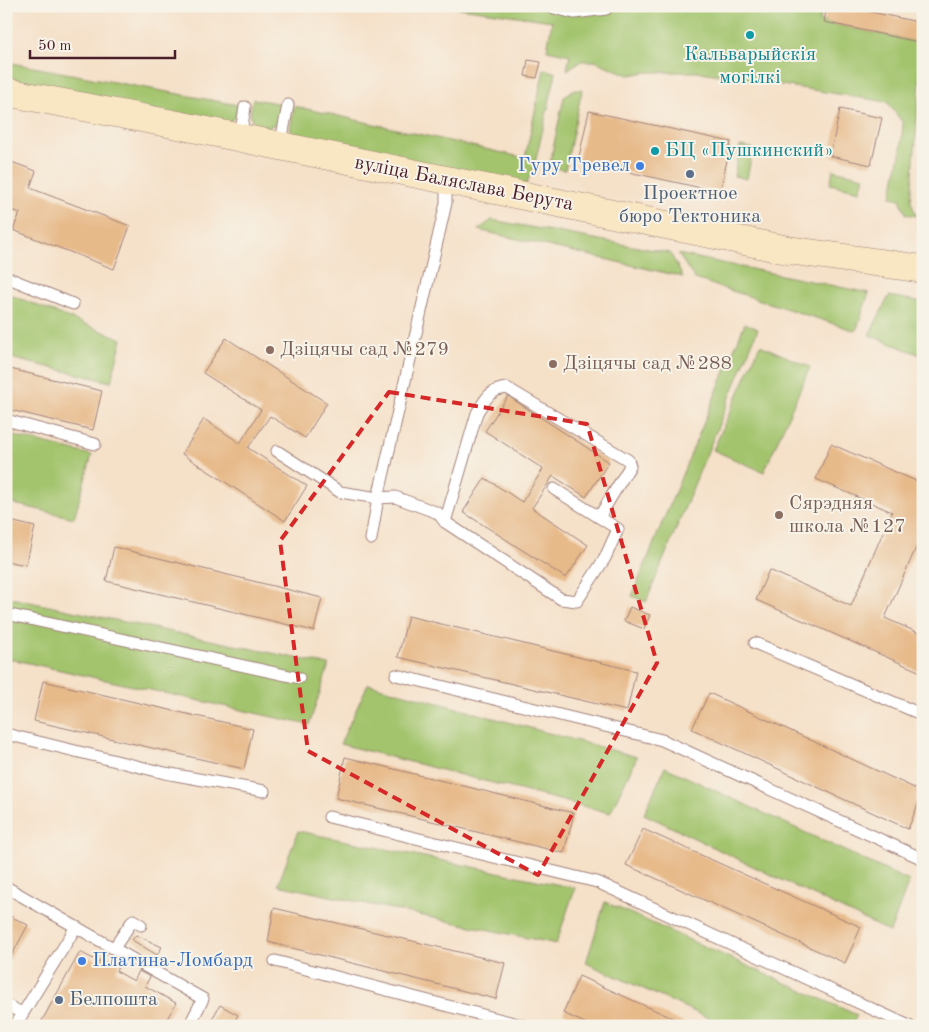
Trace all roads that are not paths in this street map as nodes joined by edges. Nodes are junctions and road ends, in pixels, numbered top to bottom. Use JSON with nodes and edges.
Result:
{"nodes":[{"id":1,"x":546,"y":6,"type":"edge"},
{"id":2,"x":607,"y":6,"type":"edge"},
{"id":3,"x":6,"y":92,"type":"edge"},
{"id":4,"x":288,"y":105,"type":"dead end"},
{"id":5,"x":245,"y":107,"type":"dead end"},
{"id":6,"x":240,"y":138,"type":"junction"},
{"id":7,"x":280,"y":147,"type":"junction"},
{"id":8,"x":446,"y":182,"type":"junction"},
{"id":9,"x":923,"y":269,"type":"edge"},
{"id":10,"x":6,"y":277,"type":"edge"},
{"id":11,"x":73,"y":304,"type":"dead end"},
{"id":12,"x":6,"y":420,"type":"edge"},
{"id":13,"x":95,"y":444,"type":"dead end"},
{"id":14,"x":277,"y":450,"type":"dead end"},
{"id":15,"x":554,"y":489,"type":"dead end"},
{"id":16,"x":378,"y":498,"type":"junction"},
{"id":17,"x":599,"y":517,"type":"junction"},
{"id":18,"x":446,"y":522,"type":"junction"},
{"id":19,"x":371,"y":539,"type":"dead end"},
{"id":20,"x":6,"y":614,"type":"edge"},
{"id":21,"x":755,"y":643,"type":"dead end"},
{"id":22,"x":396,"y":674,"type":"dead end"},
{"id":23,"x":299,"y":678,"type":"dead end"},
{"id":24,"x":923,"y":715,"type":"edge"},
{"id":25,"x":6,"y":734,"type":"edge"},
{"id":26,"x":264,"y":791,"type":"dead end"},
{"id":27,"x":329,"y":817,"type":"dead end"},
{"id":28,"x":923,"y":860,"type":"edge"},
{"id":29,"x":6,"y":887,"type":"edge"},
{"id":30,"x":141,"y":925,"type":"dead end"},
{"id":31,"x":76,"y":927,"type":"junction"},
{"id":32,"x":114,"y":948,"type":"junction"},
{"id":33,"x":275,"y":961,"type":"dead end"},
{"id":34,"x":6,"y":1005,"type":"edge"},
{"id":35,"x":22,"y":1013,"type":"junction"},
{"id":36,"x":15,"y":1026,"type":"edge"},
{"id":37,"x":189,"y":1026,"type":"edge"},
{"id":38,"x":525,"y":1026,"type":"edge"},
{"id":39,"x":909,"y":1026,"type":"edge"}],
"edges":[{"from":1,"to":2,"type":"lane"},
{"from":3,"to":6,"type":"street","name":"вуліца Баляслава Берута"},
{"from":4,"to":7,"type":"lane"},
{"from":5,"to":6,"type":"lane"},
{"from":6,"to":7,"type":"street","name":"вуліца Баляслава Берута"},
{"from":7,"to":8,"type":"street","name":"вуліца Баляслава Берута"},
{"from":8,"to":9,"type":"street","name":"вуліца Баляслава Берута"},
{"from":8,"to":16,"type":"lane"},
{"from":10,"to":11,"type":"lane"},
{"from":12,"to":13,"type":"lane"},
{"from":14,"to":16,"type":"lane"},
{"from":15,"to":17,"type":"lane"},
{"from":16,"to":18,"type":"lane"},
{"from":16,"to":19,"type":"lane"},
{"from":17,"to":18,"type":"lane"},
{"from":17,"to":18,"type":"lane"},
{"from":20,"to":23,"type":"lane"},
{"from":21,"to":24,"type":"lane"},
{"from":22,"to":28,"type":"lane"},
{"from":25,"to":26,"type":"lane"},
{"from":27,"to":39,"type":"lane"},
{"from":29,"to":31,"type":"lane"},
{"from":30,"to":32,"type":"lane"},
{"from":31,"to":32,"type":"lane"},
{"from":31,"to":35,"type":"lane"},
{"from":32,"to":37,"type":"lane"},
{"from":33,"to":38,"type":"lane"},
{"from":34,"to":35,"type":"lane"},
{"from":35,"to":36,"type":"lane"}]}
